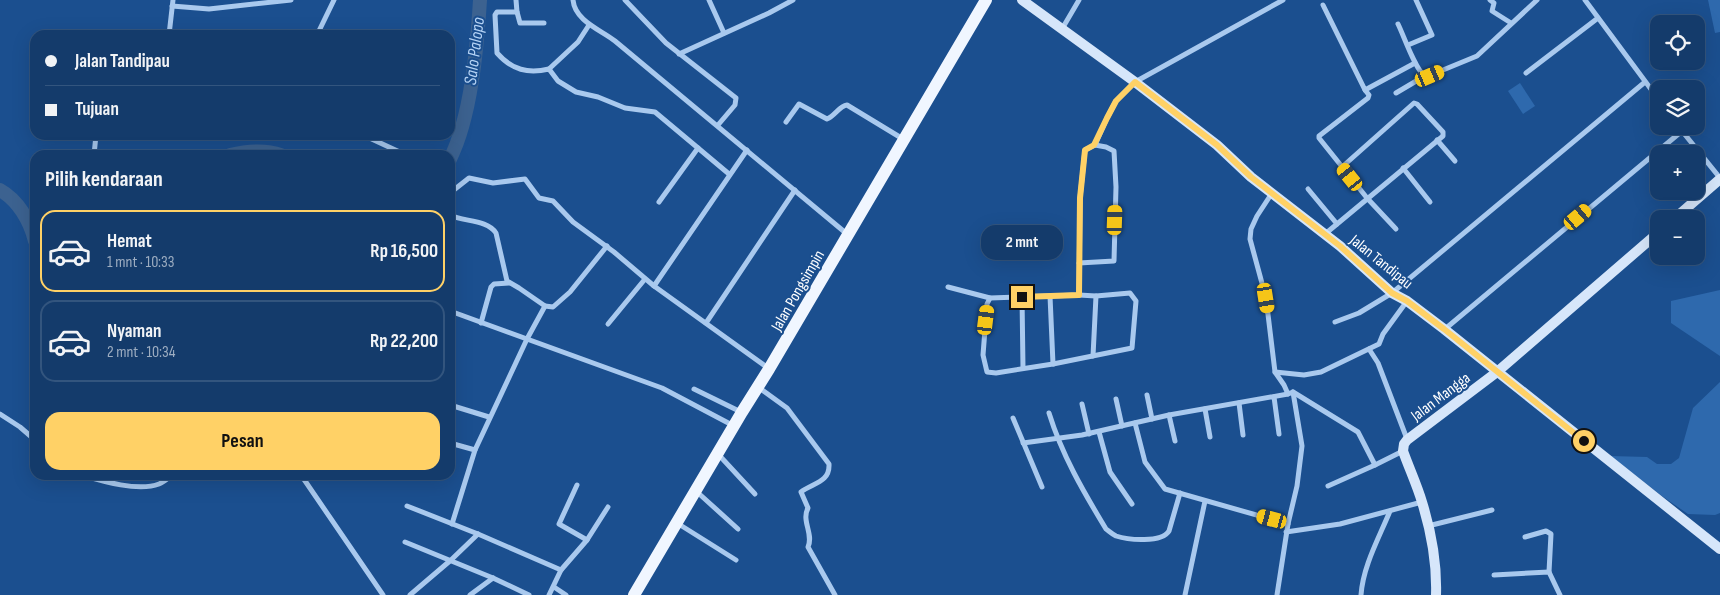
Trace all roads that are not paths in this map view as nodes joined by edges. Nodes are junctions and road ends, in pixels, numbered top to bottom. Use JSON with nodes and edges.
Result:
{"nodes":[{"id":1,"x":172,"y":0,"type":"edge"},
{"id":2,"x":291,"y":0,"type":"edge"},
{"id":3,"x":334,"y":0,"type":"edge"},
{"id":4,"x":516,"y":0,"type":"edge"},
{"id":5,"x":574,"y":0,"type":"edge"},
{"id":6,"x":625,"y":0,"type":"edge"},
{"id":7,"x":709,"y":0,"type":"edge"},
{"id":8,"x":793,"y":0,"type":"edge"},
{"id":9,"x":986,"y":0,"type":"edge"},
{"id":10,"x":1022,"y":0,"type":"edge"},
{"id":11,"x":1079,"y":0,"type":"edge"},
{"id":12,"x":1283,"y":0,"type":"edge"},
{"id":13,"x":1416,"y":0,"type":"edge"},
{"id":14,"x":1490,"y":0,"type":"edge"},
{"id":15,"x":1537,"y":0,"type":"edge"},
{"id":16,"x":1586,"y":0,"type":"edge"},
{"id":17,"x":1323,"y":5,"type":"dead end"},
{"id":18,"x":172,"y":6,"type":"junction"},
{"id":19,"x":517,"y":12,"type":"junction"},
{"id":20,"x":1598,"y":18,"type":"junction"},
{"id":21,"x":544,"y":23,"type":"dead end"},
{"id":22,"x":1398,"y":24,"type":"dead end"},
{"id":23,"x":1512,"y":24,"type":"junction"},
{"id":24,"x":589,"y":25,"type":"junction"},
{"id":25,"x":170,"y":30,"type":"edge"},
{"id":26,"x":319,"y":30,"type":"edge"},
{"id":27,"x":1062,"y":30,"type":"junction"},
{"id":28,"x":724,"y":33,"type":"junction"},
{"id":29,"x":1408,"y":44,"type":"junction"},
{"id":30,"x":679,"y":54,"type":"junction"},
{"id":31,"x":1415,"y":62,"type":"junction"},
{"id":32,"x":550,"y":69,"type":"junction"},
{"id":33,"x":1526,"y":73,"type":"dead end"},
{"id":34,"x":1424,"y":77,"type":"junction"},
{"id":35,"x":1135,"y":82,"type":"junction"},
{"id":36,"x":1645,"y":82,"type":"junction"},
{"id":37,"x":1650,"y":88,"type":"edge"},
{"id":38,"x":1365,"y":90,"type":"junction"},
{"id":39,"x":1396,"y":93,"type":"dead end"},
{"id":40,"x":786,"y":122,"type":"dead end"},
{"id":41,"x":718,"y":125,"type":"junction"},
{"id":42,"x":1672,"y":135,"type":"edge"},
{"id":43,"x":1685,"y":135,"type":"edge"},
{"id":44,"x":904,"y":139,"type":"junction"},
{"id":45,"x":374,"y":140,"type":"edge"},
{"id":46,"x":1437,"y":140,"type":"junction"},
{"id":47,"x":1094,"y":145,"type":"junction"},
{"id":48,"x":698,"y":148,"type":"junction"},
{"id":49,"x":395,"y":150,"type":"edge"},
{"id":50,"x":747,"y":150,"type":"junction"},
{"id":51,"x":1455,"y":161,"type":"dead end"},
{"id":52,"x":1342,"y":167,"type":"junction"},
{"id":53,"x":1403,"y":168,"type":"junction"},
{"id":54,"x":730,"y":174,"type":"junction"},
{"id":55,"x":1720,"y":179,"type":"edge"},
{"id":56,"x":455,"y":189,"type":"edge"},
{"id":57,"x":1308,"y":189,"type":"dead end"},
{"id":58,"x":795,"y":190,"type":"junction"},
{"id":59,"x":1272,"y":193,"type":"junction"},
{"id":60,"x":1368,"y":198,"type":"junction"},
{"id":61,"x":659,"y":202,"type":"dead end"},
{"id":62,"x":1430,"y":202,"type":"dead end"},
{"id":63,"x":1684,"y":210,"type":"edge"},
{"id":64,"x":455,"y":218,"type":"edge"},
{"id":65,"x":1337,"y":224,"type":"junction"},
{"id":66,"x":1396,"y":229,"type":"dead end"},
{"id":67,"x":848,"y":234,"type":"junction"},
{"id":68,"x":1325,"y":234,"type":"junction"},
{"id":69,"x":1650,"y":240,"type":"edge"},
{"id":70,"x":607,"y":246,"type":"junction"},
{"id":71,"x":1079,"y":263,"type":"junction"},
{"id":72,"x":645,"y":279,"type":"junction"},
{"id":73,"x":509,"y":283,"type":"junction"},
{"id":74,"x":654,"y":286,"type":"junction"},
{"id":75,"x":948,"y":287,"type":"dead end"},
{"id":76,"x":1392,"y":293,"type":"junction"},
{"id":77,"x":1079,"y":295,"type":"junction"},
{"id":78,"x":1050,"y":296,"type":"junction"},
{"id":79,"x":1096,"y":296,"type":"junction"},
{"id":80,"x":1022,"y":297,"type":"junction"},
{"id":81,"x":990,"y":298,"type":"junction"},
{"id":82,"x":1407,"y":301,"type":"junction"},
{"id":83,"x":545,"y":306,"type":"junction"},
{"id":84,"x":455,"y":314,"type":"edge"},
{"id":85,"x":1334,"y":322,"type":"dead end"},
{"id":86,"x":481,"y":323,"type":"junction"},
{"id":87,"x":706,"y":323,"type":"junction"},
{"id":88,"x":608,"y":324,"type":"dead end"},
{"id":89,"x":1444,"y":329,"type":"junction"},
{"id":90,"x":527,"y":339,"type":"junction"},
{"id":91,"x":1369,"y":349,"type":"junction"},
{"id":92,"x":1093,"y":356,"type":"junction"},
{"id":93,"x":1053,"y":364,"type":"junction"},
{"id":94,"x":1023,"y":368,"type":"junction"},
{"id":95,"x":769,"y":369,"type":"junction"},
{"id":96,"x":1275,"y":372,"type":"junction"},
{"id":97,"x":1497,"y":372,"type":"junction"},
{"id":98,"x":758,"y":386,"type":"junction"},
{"id":99,"x":694,"y":389,"type":"dead end"},
{"id":100,"x":1294,"y":392,"type":"junction"},
{"id":101,"x":1288,"y":394,"type":"junction"},
{"id":102,"x":1147,"y":396,"type":"dead end"},
{"id":103,"x":1274,"y":397,"type":"junction"},
{"id":104,"x":1116,"y":399,"type":"dead end"},
{"id":105,"x":1239,"y":403,"type":"junction"},
{"id":106,"x":1082,"y":404,"type":"dead end"},
{"id":107,"x":455,"y":407,"type":"edge"},
{"id":108,"x":1205,"y":409,"type":"junction"},
{"id":109,"x":742,"y":412,"type":"junction"},
{"id":110,"x":1049,"y":413,"type":"dead end"},
{"id":111,"x":0,"y":414,"type":"edge"},
{"id":112,"x":1169,"y":415,"type":"junction"},
{"id":113,"x":489,"y":418,"type":"junction"},
{"id":114,"x":1013,"y":418,"type":"dead end"},
{"id":115,"x":1152,"y":419,"type":"junction"},
{"id":116,"x":1135,"y":423,"type":"junction"},
{"id":117,"x":734,"y":426,"type":"junction"},
{"id":118,"x":1122,"y":426,"type":"junction"},
{"id":119,"x":1099,"y":432,"type":"junction"},
{"id":120,"x":1089,"y":434,"type":"junction"},
{"id":121,"x":1279,"y":434,"type":"dead end"},
{"id":122,"x":1243,"y":435,"type":"dead end"},
{"id":123,"x":30,"y":436,"type":"edge"},
{"id":124,"x":1210,"y":437,"type":"dead end"},
{"id":125,"x":1057,"y":438,"type":"junction"},
{"id":126,"x":1407,"y":440,"type":"junction"},
{"id":127,"x":1175,"y":441,"type":"dead end"},
{"id":128,"x":1023,"y":443,"type":"junction"},
{"id":129,"x":455,"y":445,"type":"edge"},
{"id":130,"x":475,"y":450,"type":"junction"},
{"id":131,"x":1403,"y":451,"type":"junction"},
{"id":132,"x":718,"y":453,"type":"junction"},
{"id":133,"x":1375,"y":465,"type":"junction"},
{"id":134,"x":104,"y":480,"type":"edge"},
{"id":135,"x":165,"y":480,"type":"edge"},
{"id":136,"x":304,"y":480,"type":"edge"},
{"id":137,"x":577,"y":485,"type":"dead end"},
{"id":138,"x":1328,"y":486,"type":"dead end"},
{"id":139,"x":1042,"y":487,"type":"dead end"},
{"id":140,"x":696,"y":490,"type":"junction"},
{"id":141,"x":755,"y":494,"type":"dead end"},
{"id":142,"x":1180,"y":494,"type":"junction"},
{"id":143,"x":1205,"y":501,"type":"junction"},
{"id":144,"x":1422,"y":502,"type":"junction"},
{"id":145,"x":1132,"y":504,"type":"dead end"},
{"id":146,"x":407,"y":506,"type":"dead end"},
{"id":147,"x":608,"y":507,"type":"dead end"},
{"id":148,"x":1492,"y":510,"type":"dead end"},
{"id":149,"x":1390,"y":511,"type":"junction"},
{"id":150,"x":677,"y":523,"type":"junction"},
{"id":151,"x":452,"y":524,"type":"junction"},
{"id":152,"x":1288,"y":524,"type":"junction"},
{"id":153,"x":1428,"y":526,"type":"junction"},
{"id":154,"x":738,"y":528,"type":"dead end"},
{"id":155,"x":1286,"y":532,"type":"junction"},
{"id":156,"x":478,"y":534,"type":"junction"},
{"id":157,"x":1525,"y":537,"type":"dead end"},
{"id":158,"x":587,"y":540,"type":"junction"},
{"id":159,"x":405,"y":542,"type":"dead end"},
{"id":160,"x":1720,"y":549,"type":"edge"},
{"id":161,"x":451,"y":560,"type":"junction"},
{"id":162,"x":736,"y":560,"type":"dead end"},
{"id":163,"x":561,"y":570,"type":"junction"},
{"id":164,"x":1549,"y":572,"type":"junction"},
{"id":165,"x":1494,"y":575,"type":"dead end"},
{"id":166,"x":493,"y":578,"type":"junction"},
{"id":167,"x":554,"y":587,"type":"junction"},
{"id":168,"x":383,"y":595,"type":"edge"},
{"id":169,"x":410,"y":595,"type":"edge"},
{"id":170,"x":470,"y":595,"type":"edge"},
{"id":171,"x":527,"y":595,"type":"edge"},
{"id":172,"x":549,"y":595,"type":"edge"},
{"id":173,"x":566,"y":595,"type":"edge"},
{"id":174,"x":634,"y":595,"type":"edge"},
{"id":175,"x":835,"y":595,"type":"edge"},
{"id":176,"x":1185,"y":595,"type":"edge"},
{"id":177,"x":1277,"y":595,"type":"edge"},
{"id":178,"x":1361,"y":595,"type":"edge"},
{"id":179,"x":1436,"y":595,"type":"edge"},
{"id":180,"x":1560,"y":595,"type":"edge"}],
"edges":[{"from":1,"to":18,"type":"street"},
{"from":2,"to":18,"type":"street"},
{"from":3,"to":26,"type":"street"},
{"from":4,"to":19,"type":"street"},
{"from":5,"to":24,"type":"street"},
{"from":6,"to":30,"type":"street"},
{"from":7,"to":28,"type":"street"},
{"from":8,"to":28,"type":"street"},
{"from":9,"to":44,"type":"main road","name":"Jalan Pongsimpin"},
{"from":10,"to":27,"type":"street","name":"Jalan Tandipau"},
{"from":11,"to":27,"type":"street"},
{"from":12,"to":35,"type":"street"},
{"from":13,"to":29,"type":"street"},
{"from":14,"to":23,"type":"street"},
{"from":15,"to":23,"type":"street"},
{"from":16,"to":20,"type":"street"},
{"from":17,"to":38,"type":"street"},
{"from":18,"to":25,"type":"street"},
{"from":19,"to":21,"type":"street"},
{"from":19,"to":32,"type":"street"},
{"from":20,"to":33,"type":"street"},
{"from":20,"to":36,"type":"street"},
{"from":22,"to":29,"type":"street"},
{"from":23,"to":34,"type":"street"},
{"from":24,"to":32,"type":"street"},
{"from":24,"to":41,"type":"street"},
{"from":27,"to":35,"type":"street","name":"Jalan Tandipau"},
{"from":28,"to":30,"type":"street"},
{"from":29,"to":31,"type":"street"},
{"from":30,"to":41,"type":"street"},
{"from":31,"to":34,"type":"street"},
{"from":31,"to":38,"type":"street"},
{"from":32,"to":48,"type":"street"},
{"from":34,"to":39,"type":"street"},
{"from":35,"to":47,"type":"street"},
{"from":35,"to":59,"type":"street","name":"Jalan Tandipau"},
{"from":36,"to":37,"type":"street"},
{"from":36,"to":76,"type":"street"},
{"from":38,"to":52,"type":"street"},
{"from":40,"to":44,"type":"street"},
{"from":41,"to":50,"type":"street"},
{"from":42,"to":89,"type":"street"},
{"from":43,"to":55,"type":"street"},
{"from":44,"to":67,"type":"main road","name":"Jalan Pongsimpin"},
{"from":45,"to":49,"type":"street"},
{"from":46,"to":51,"type":"street"},
{"from":46,"to":52,"type":"street"},
{"from":46,"to":53,"type":"street"},
{"from":47,"to":71,"type":"street"},
{"from":47,"to":71,"type":"street"},
{"from":48,"to":54,"type":"street"},
{"from":48,"to":61,"type":"street"},
{"from":50,"to":54,"type":"street"},
{"from":50,"to":58,"type":"street"},
{"from":52,"to":60,"type":"street"},
{"from":53,"to":60,"type":"street"},
{"from":53,"to":62,"type":"street"},
{"from":54,"to":74,"type":"street"},
{"from":55,"to":63,"type":"street"},
{"from":56,"to":70,"type":"street"},
{"from":57,"to":65,"type":"street"},
{"from":58,"to":67,"type":"street"},
{"from":58,"to":87,"type":"street"},
{"from":59,"to":68,"type":"street","name":"Jalan Tandipau"},
{"from":59,"to":96,"type":"street"},
{"from":60,"to":65,"type":"street"},
{"from":60,"to":66,"type":"street"},
{"from":64,"to":73,"type":"street"},
{"from":65,"to":68,"type":"street"},
{"from":67,"to":95,"type":"main road","name":"Jalan Pongsimpin"},
{"from":68,"to":76,"type":"street","name":"Jalan Tandipau"},
{"from":69,"to":97,"type":"street","name":"Jalan Mangga"},
{"from":70,"to":72,"type":"street"},
{"from":70,"to":83,"type":"street"},
{"from":71,"to":77,"type":"street"},
{"from":72,"to":74,"type":"street"},
{"from":72,"to":88,"type":"street"},
{"from":73,"to":83,"type":"street"},
{"from":73,"to":86,"type":"street"},
{"from":74,"to":87,"type":"street"},
{"from":75,"to":81,"type":"street"},
{"from":76,"to":82,"type":"street","name":"Jalan Tandipau"},
{"from":76,"to":85,"type":"street"},
{"from":77,"to":78,"type":"street"},
{"from":77,"to":79,"type":"street"},
{"from":78,"to":80,"type":"street"},
{"from":78,"to":93,"type":"street"},
{"from":79,"to":92,"type":"street"},
{"from":79,"to":92,"type":"street"},
{"from":80,"to":81,"type":"street"},
{"from":80,"to":94,"type":"street"},
{"from":81,"to":94,"type":"street"},
{"from":82,"to":89,"type":"street","name":"Jalan Tandipau"},
{"from":82,"to":91,"type":"street"},
{"from":83,"to":90,"type":"street"},
{"from":84,"to":86,"type":"street"},
{"from":86,"to":90,"type":"street"},
{"from":87,"to":95,"type":"street"},
{"from":89,"to":97,"type":"street","name":"Jalan Tandipau"},
{"from":90,"to":113,"type":"street"},
{"from":90,"to":117,"type":"street"},
{"from":91,"to":96,"type":"street"},
{"from":91,"to":126,"type":"street"},
{"from":92,"to":93,"type":"street"},
{"from":93,"to":94,"type":"street"},
{"from":95,"to":98,"type":"main road","name":"Jalan Pongsimpin"},
{"from":96,"to":101,"type":"street"},
{"from":97,"to":126,"type":"street","name":"Jalan Mangga"},
{"from":97,"to":160,"type":"street","name":"Jalan Tandipau"},
{"from":98,"to":109,"type":"main road","name":"Jalan Pongsimpin"},
{"from":98,"to":175,"type":"street"},
{"from":99,"to":109,"type":"street"},
{"from":100,"to":101,"type":"street"},
{"from":100,"to":133,"type":"street"},
{"from":100,"to":152,"type":"street"},
{"from":101,"to":103,"type":"street"},
{"from":102,"to":115,"type":"street"},
{"from":103,"to":105,"type":"street"},
{"from":103,"to":121,"type":"street"},
{"from":104,"to":118,"type":"street"},
{"from":105,"to":108,"type":"street"},
{"from":105,"to":122,"type":"street"},
{"from":106,"to":120,"type":"street"},
{"from":107,"to":113,"type":"street"},
{"from":108,"to":112,"type":"street"},
{"from":108,"to":124,"type":"street"},
{"from":109,"to":117,"type":"main road","name":"Jalan Pongsimpin"},
{"from":110,"to":125,"type":"street"},
{"from":111,"to":123,"type":"street"},
{"from":112,"to":115,"type":"street"},
{"from":112,"to":127,"type":"street"},
{"from":113,"to":130,"type":"street"},
{"from":114,"to":128,"type":"street"},
{"from":115,"to":116,"type":"street"},
{"from":116,"to":118,"type":"street"},
{"from":116,"to":142,"type":"street"},
{"from":117,"to":132,"type":"main road","name":"Jalan Pongsimpin"},
{"from":118,"to":119,"type":"street"},
{"from":119,"to":120,"type":"street"},
{"from":119,"to":145,"type":"street"},
{"from":120,"to":125,"type":"street"},
{"from":125,"to":128,"type":"street"},
{"from":125,"to":142,"type":"street"},
{"from":126,"to":131,"type":"street","name":"Jalan Mangga"},
{"from":128,"to":139,"type":"street"},
{"from":129,"to":130,"type":"street"},
{"from":130,"to":151,"type":"street"},
{"from":131,"to":133,"type":"street"},
{"from":131,"to":144,"type":"street"},
{"from":132,"to":140,"type":"main road","name":"Jalan Pongsimpin"},
{"from":132,"to":141,"type":"street"},
{"from":133,"to":138,"type":"street"},
{"from":134,"to":135,"type":"street"},
{"from":136,"to":168,"type":"street"},
{"from":137,"to":158,"type":"street"},
{"from":140,"to":150,"type":"main road","name":"Jalan Pongsimpin"},
{"from":140,"to":154,"type":"street"},
{"from":142,"to":143,"type":"street"},
{"from":143,"to":152,"type":"street"},
{"from":143,"to":176,"type":"street"},
{"from":144,"to":149,"type":"street"},
{"from":144,"to":153,"type":"street"},
{"from":146,"to":151,"type":"street"},
{"from":147,"to":158,"type":"street"},
{"from":148,"to":153,"type":"street"},
{"from":149,"to":155,"type":"street"},
{"from":149,"to":178,"type":"street"},
{"from":150,"to":162,"type":"street"},
{"from":150,"to":174,"type":"main road","name":"Jalan Pongsimpin"},
{"from":151,"to":156,"type":"street"},
{"from":152,"to":155,"type":"street"},
{"from":153,"to":179,"type":"street"},
{"from":155,"to":177,"type":"street"},
{"from":156,"to":161,"type":"street"},
{"from":156,"to":163,"type":"street"},
{"from":157,"to":164,"type":"street"},
{"from":158,"to":163,"type":"street"},
{"from":159,"to":161,"type":"street"},
{"from":161,"to":166,"type":"street"},
{"from":161,"to":169,"type":"street"},
{"from":163,"to":167,"type":"street"},
{"from":164,"to":165,"type":"street"},
{"from":164,"to":180,"type":"street"},
{"from":166,"to":170,"type":"street"},
{"from":166,"to":171,"type":"street"},
{"from":167,"to":172,"type":"street"},
{"from":167,"to":173,"type":"street"}]}
